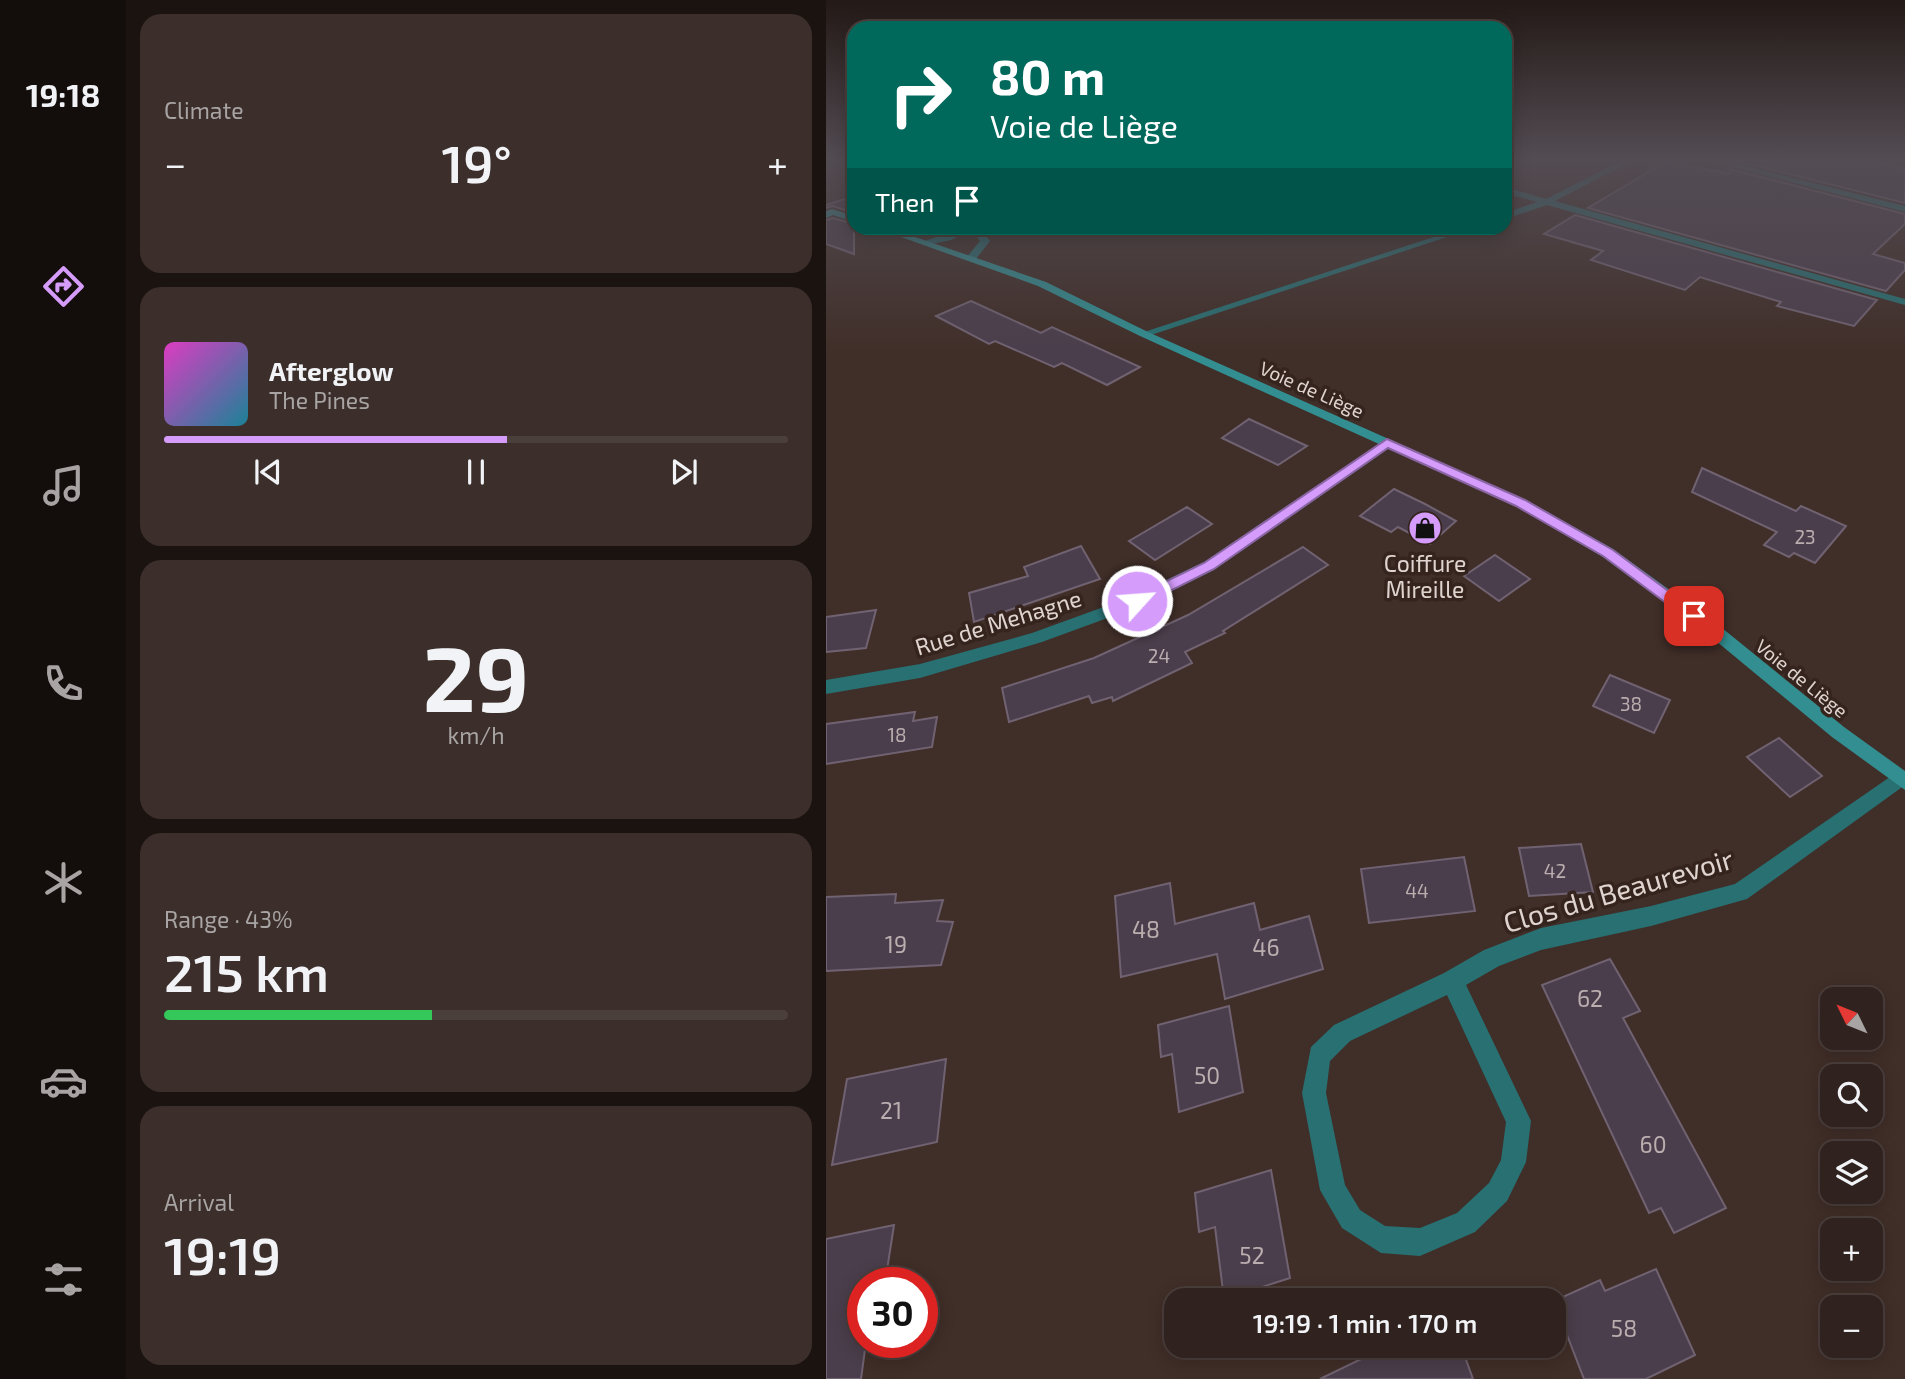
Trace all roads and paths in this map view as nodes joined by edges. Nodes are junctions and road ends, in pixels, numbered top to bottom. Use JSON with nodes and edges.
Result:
{"nodes":[{"id":1,"x":1630,"y":225,"type":"edge"},
{"id":2,"x":904,"y":235,"type":"edge"},
{"id":3,"x":953,"y":235,"type":"edge"},
{"id":4,"x":981,"y":235,"type":"edge"},
{"id":5,"x":1448,"y":235,"type":"edge"},
{"id":6,"x":927,"y":242,"type":"junction"},
{"id":7,"x":971,"y":258,"type":"junction"},
{"id":8,"x":1905,"y":302,"type":"edge"},
{"id":9,"x":1144,"y":334,"type":"junction"},
{"id":10,"x":1387,"y":443,"type":"junction"},
{"id":11,"x":826,"y":687,"type":"edge"},
{"id":12,"x":1902,"y":780,"type":"edge"},
{"id":13,"x":1452,"y":981,"type":"junction"}],
"edges":[{"from":1,"to":8,"type":"street"},
{"from":2,"to":6,"type":"street","name":"Voie de Liège"},
{"from":3,"to":6,"type":"street"},
{"from":4,"to":7,"type":"street"},
{"from":5,"to":9,"type":"street"},
{"from":6,"to":7,"type":"street","name":"Voie de Liège"},
{"from":7,"to":9,"type":"street","name":"Voie de Liège"},
{"from":9,"to":10,"type":"street","name":"Voie de Liège"},
{"from":10,"to":11,"type":"street","name":"Rue de Mehagne"},
{"from":10,"to":12,"type":"street","name":"Voie de Liège"},
{"from":12,"to":13,"type":"street","name":"Clos du Beaurevoir"},
{"from":13,"to":13,"type":"street","name":"Clos du Beaurevoir"}]}
